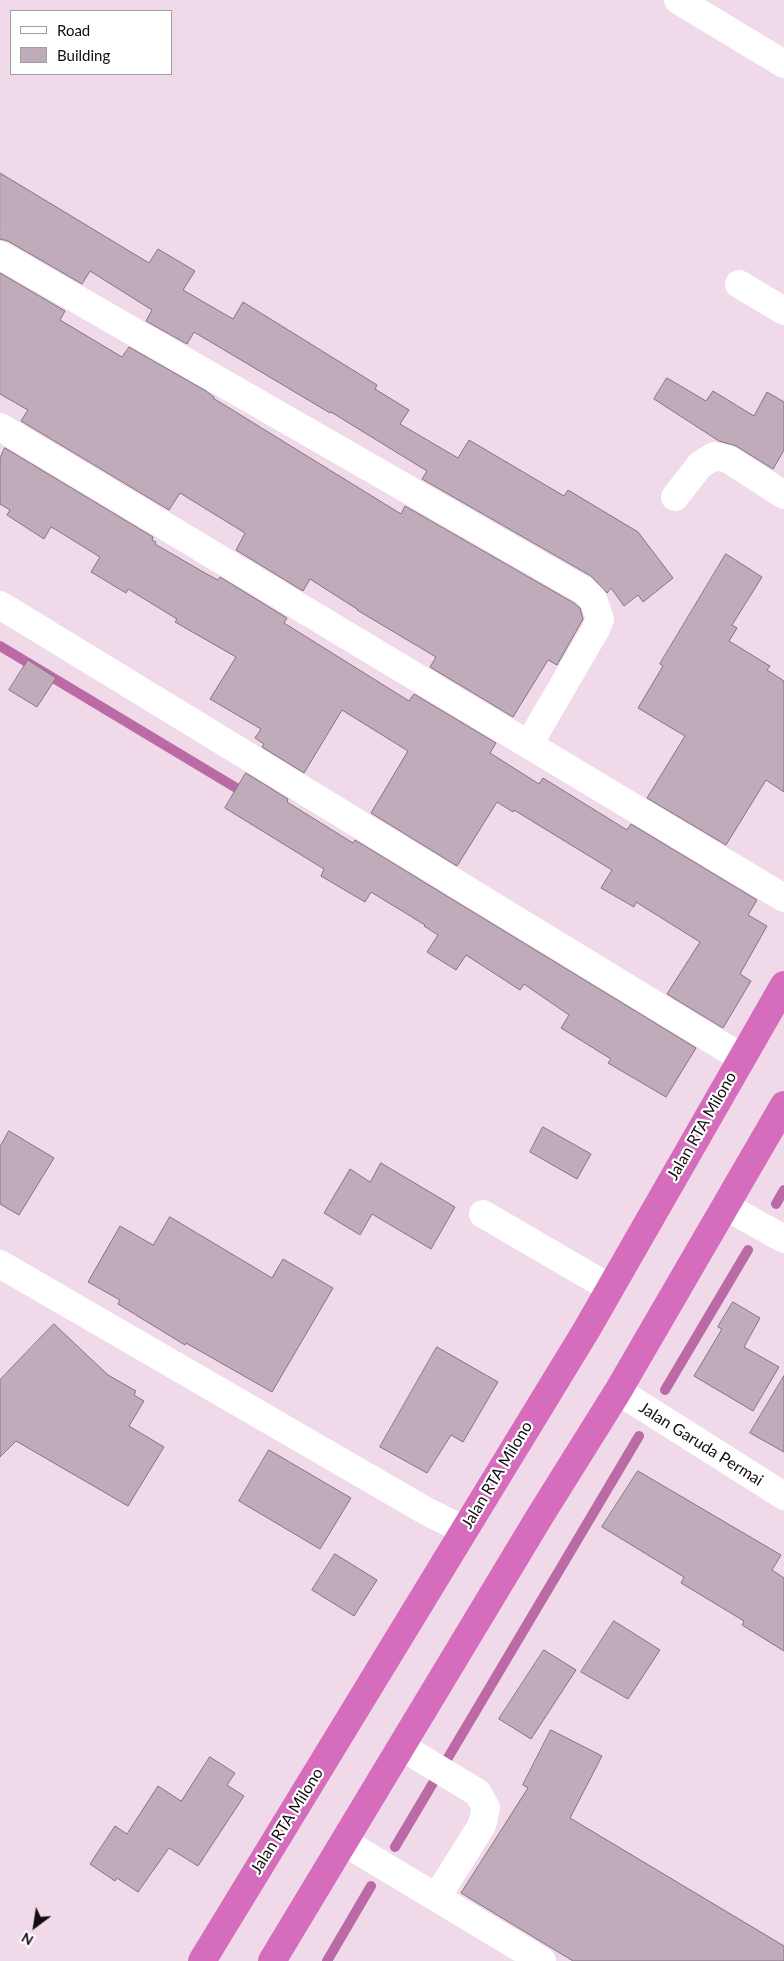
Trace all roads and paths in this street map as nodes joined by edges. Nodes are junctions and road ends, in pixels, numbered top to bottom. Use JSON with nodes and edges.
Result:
{"nodes":[{"id":1,"x":678,"y":0,"type":"edge"},
{"id":2,"x":784,"y":64,"type":"edge"},
{"id":3,"x":0,"y":255,"type":"edge"},
{"id":4,"x":739,"y":284,"type":"dead end"},
{"id":5,"x":784,"y":311,"type":"edge"},
{"id":6,"x":0,"y":427,"type":"edge"},
{"id":7,"x":784,"y":495,"type":"edge"},
{"id":8,"x":675,"y":496,"type":"dead end"},
{"id":9,"x":0,"y":605,"type":"edge"},
{"id":10,"x":529,"y":744,"type":"junction"},
{"id":11,"x":784,"y":898,"type":"edge"},
{"id":12,"x":784,"y":985,"type":"edge"},
{"id":13,"x":742,"y":1058,"type":"junction"},
{"id":14,"x":780,"y":1122,"type":"edge"},
{"id":15,"x":724,"y":1206,"type":"junction"},
{"id":16,"x":483,"y":1214,"type":"dead end"},
{"id":17,"x":784,"y":1239,"type":"edge"},
{"id":18,"x":0,"y":1264,"type":"edge"},
{"id":19,"x":610,"y":1288,"type":"junction"},
{"id":20,"x":618,"y":1391,"type":"junction"},
{"id":21,"x":784,"y":1496,"type":"edge"},
{"id":22,"x":464,"y":1530,"type":"junction"},
{"id":23,"x":402,"y":1747,"type":"junction"},
{"id":24,"x":344,"y":1842,"type":"junction"},
{"id":25,"x":437,"y":1897,"type":"junction"},
{"id":26,"x":202,"y":1961,"type":"edge"},
{"id":27,"x":272,"y":1961,"type":"edge"},
{"id":28,"x":542,"y":1961,"type":"edge"}],
"edges":[{"from":1,"to":2,"type":"street"},
{"from":3,"to":10,"type":"street"},
{"from":4,"to":5,"type":"street"},
{"from":6,"to":10,"type":"street"},
{"from":7,"to":8,"type":"street"},
{"from":9,"to":13,"type":"street"},
{"from":10,"to":11,"type":"street"},
{"from":12,"to":13,"type":"highway","name":"Jalan RTA Milono"},
{"from":13,"to":19,"type":"highway","name":"Jalan RTA Milono"},
{"from":14,"to":15,"type":"highway"},
{"from":15,"to":17,"type":"street"},
{"from":15,"to":20,"type":"highway"},
{"from":16,"to":19,"type":"street"},
{"from":18,"to":22,"type":"street"},
{"from":19,"to":22,"type":"highway","name":"Jalan RTA Milono"},
{"from":20,"to":21,"type":"street","name":"Jalan Garuda Permai"},
{"from":20,"to":23,"type":"highway"},
{"from":22,"to":26,"type":"highway","name":"Jalan RTA Milono"},
{"from":23,"to":24,"type":"highway"},
{"from":23,"to":25,"type":"street"},
{"from":24,"to":25,"type":"street"},
{"from":24,"to":27,"type":"highway"},
{"from":25,"to":28,"type":"street"}]}
